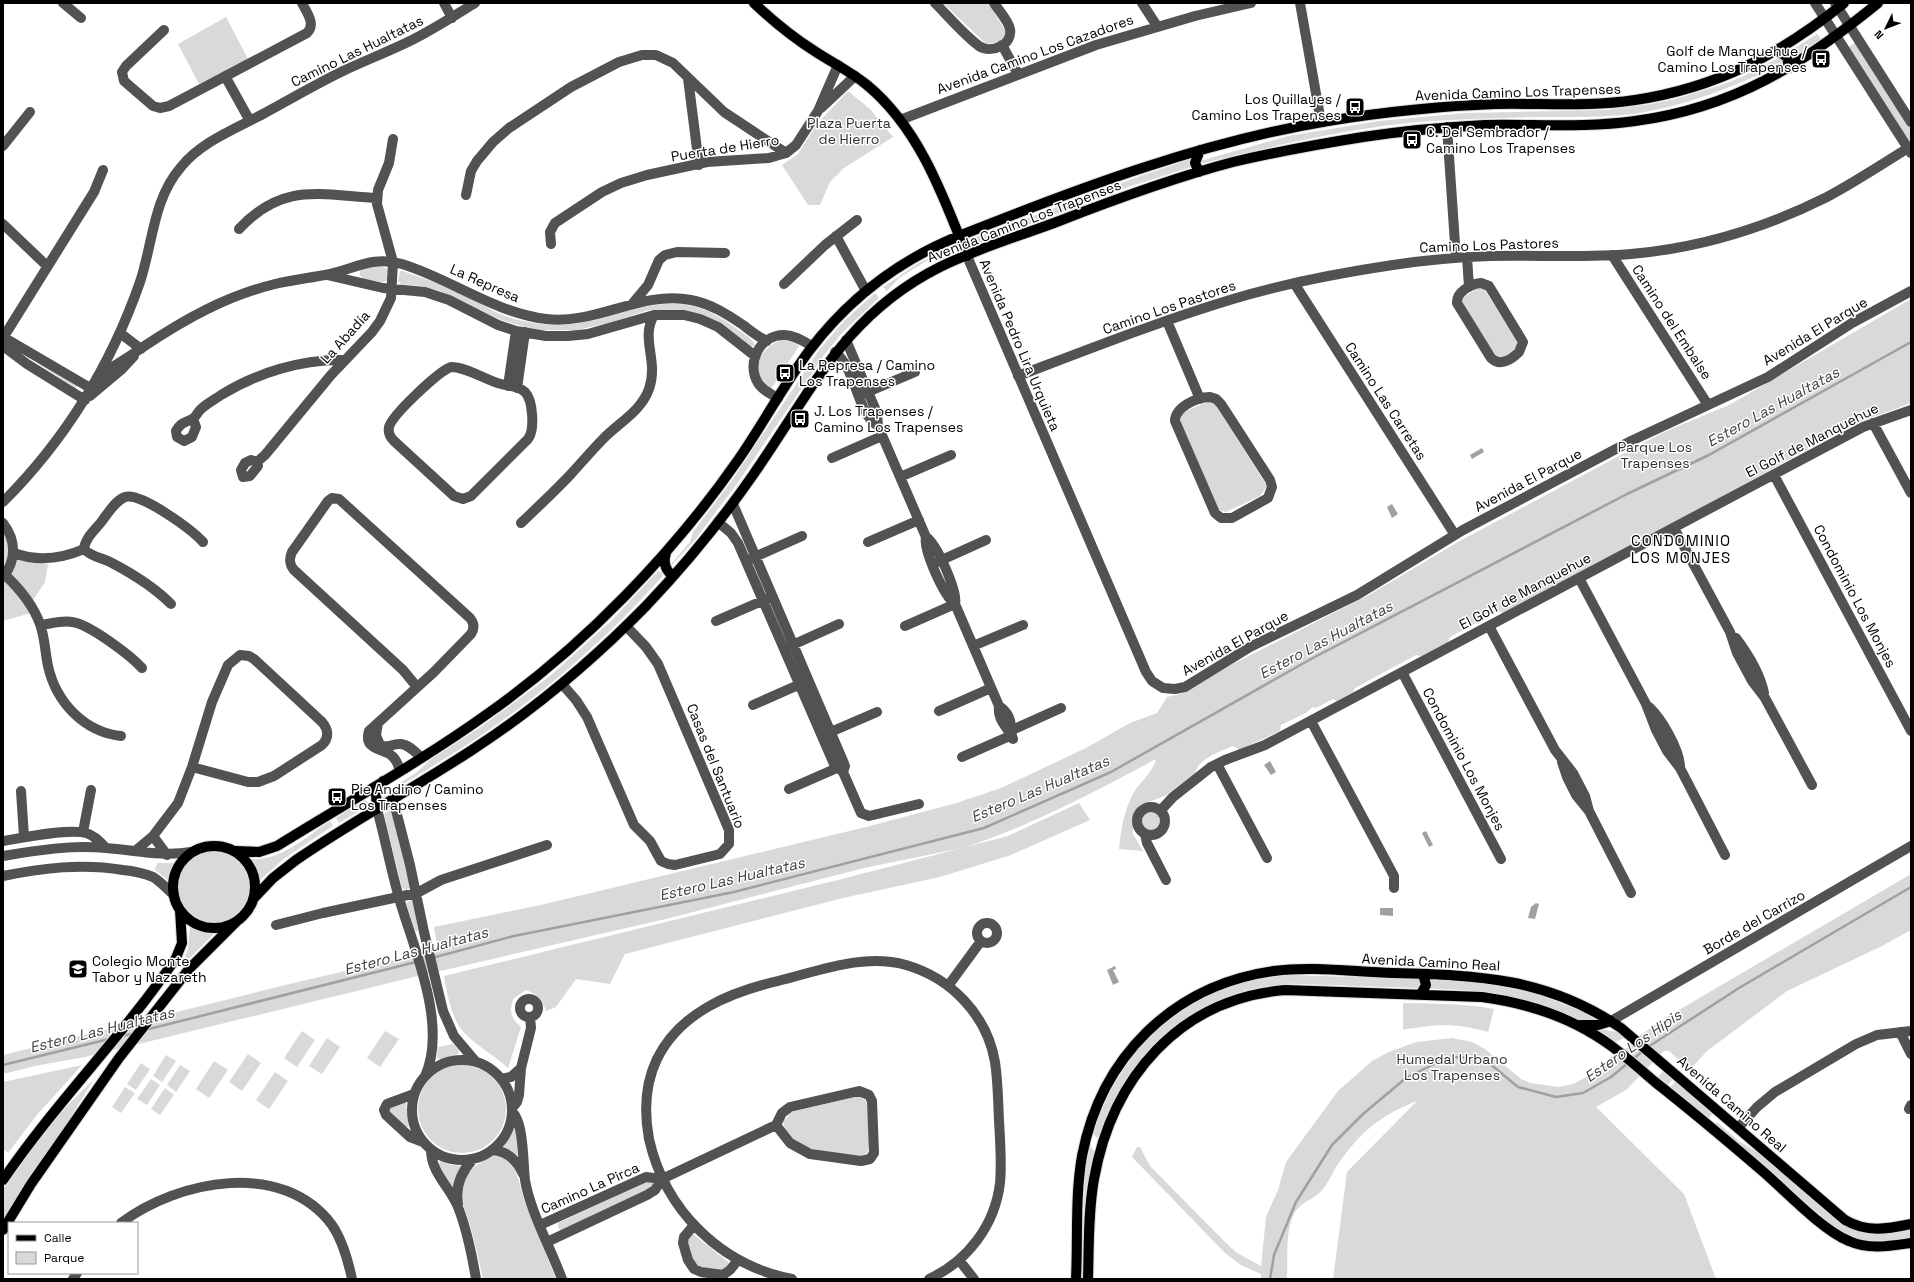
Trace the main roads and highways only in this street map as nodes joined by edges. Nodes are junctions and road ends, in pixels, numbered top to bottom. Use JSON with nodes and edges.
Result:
{"nodes":[{"id":1,"x":754,"y":3,"type":"edge"},
{"id":2,"x":1878,"y":3,"type":"edge"},
{"id":3,"x":1839,"y":4,"type":"edge"},
{"id":4,"x":1778,"y":51,"type":"junction"},
{"id":5,"x":1789,"y":68,"type":"junction"},
{"id":6,"x":1200,"y":150,"type":"junction"},
{"id":7,"x":1199,"y":172,"type":"junction"},
{"id":8,"x":959,"y":236,"type":"junction"},
{"id":9,"x":967,"y":256,"type":"junction"},
{"id":10,"x":666,"y":552,"type":"junction"},
{"id":11,"x":673,"y":576,"type":"junction"},
{"id":12,"x":383,"y":780,"type":"junction"},
{"id":13,"x":377,"y":809,"type":"junction"},
{"id":14,"x":235,"y":851,"type":"junction"},
{"id":15,"x":254,"y":898,"type":"junction"},
{"id":16,"x":180,"y":910,"type":"junction"},
{"id":17,"x":237,"y":921,"type":"junction"},
{"id":18,"x":1422,"y":974,"type":"junction"},
{"id":19,"x":1421,"y":994,"type":"junction"},
{"id":20,"x":1611,"y":1021,"type":"junction"},
{"id":21,"x":1574,"y":1024,"type":"junction"},
{"id":22,"x":1727,"y":1119,"type":"junction"},
{"id":23,"x":1709,"y":1124,"type":"junction"},
{"id":24,"x":1087,"y":1135,"type":"junction"},
{"id":25,"x":1102,"y":1144,"type":"junction"},
{"id":26,"x":3,"y":1180,"type":"edge"},
{"id":27,"x":1911,"y":1224,"type":"edge"},
{"id":28,"x":3,"y":1230,"type":"edge"},
{"id":29,"x":1911,"y":1242,"type":"edge"},
{"id":30,"x":1076,"y":1279,"type":"edge"},
{"id":31,"x":1088,"y":1279,"type":"edge"}],
"edges":[{"from":1,"to":8,"type":"main road","name":"Avenida Pedro Lira Urquieta"},
{"from":2,"to":5,"type":"main road","name":"Avenida Camino Los Trapenses"},
{"from":3,"to":4,"type":"main road","name":"Avenida Camino Los Trapenses"},
{"from":4,"to":5,"type":"main road"},
{"from":4,"to":6,"type":"main road","name":"Avenida Camino Los Trapenses"},
{"from":5,"to":7,"type":"main road","name":"Avenida Camino Los Trapenses"},
{"from":6,"to":7,"type":"main road"},
{"from":6,"to":8,"type":"main road","name":"Avenida Camino Los Trapenses"},
{"from":7,"to":9,"type":"main road","name":"Avenida Camino Los Trapenses"},
{"from":8,"to":9,"type":"main road","name":"Avenida Pedro Lira Urquieta"},
{"from":8,"to":10,"type":"main road","name":"Avenida Camino Los Trapenses"},
{"from":9,"to":11,"type":"main road","name":"Avenida Camino Los Trapenses"},
{"from":10,"to":11,"type":"main road"},
{"from":10,"to":12,"type":"main road","name":"Avenida Camino Los Trapenses"},
{"from":11,"to":13,"type":"main road","name":"Avenida Camino Los Trapenses"},
{"from":12,"to":13,"type":"main road"},
{"from":12,"to":14,"type":"main road","name":"Avenida Camino Los Trapenses"},
{"from":13,"to":15,"type":"main road","name":"Avenida Camino Los Trapenses"},
{"from":14,"to":15,"type":"main road"},
{"from":14,"to":16,"type":"main road"},
{"from":15,"to":17,"type":"main road"},
{"from":16,"to":17,"type":"main road"},
{"from":16,"to":26,"type":"main road"},
{"from":17,"to":28,"type":"main road"},
{"from":18,"to":19,"type":"main road"},
{"from":18,"to":20,"type":"main road","name":"Avenida Camino Real"},
{"from":18,"to":24,"type":"main road","name":"Avenida Camino Real"},
{"from":19,"to":21,"type":"main road"},
{"from":19,"to":25,"type":"main road"},
{"from":20,"to":21,"type":"main road"},
{"from":20,"to":22,"type":"main road","name":"Avenida Camino Real"},
{"from":21,"to":23,"type":"main road"},
{"from":22,"to":23,"type":"main road"},
{"from":22,"to":27,"type":"main road","name":"Avenida Camino Real"},
{"from":23,"to":29,"type":"main road"},
{"from":24,"to":25,"type":"main road"},
{"from":24,"to":30,"type":"main road","name":"Avenida Camino Real"},
{"from":25,"to":31,"type":"main road"}]}
